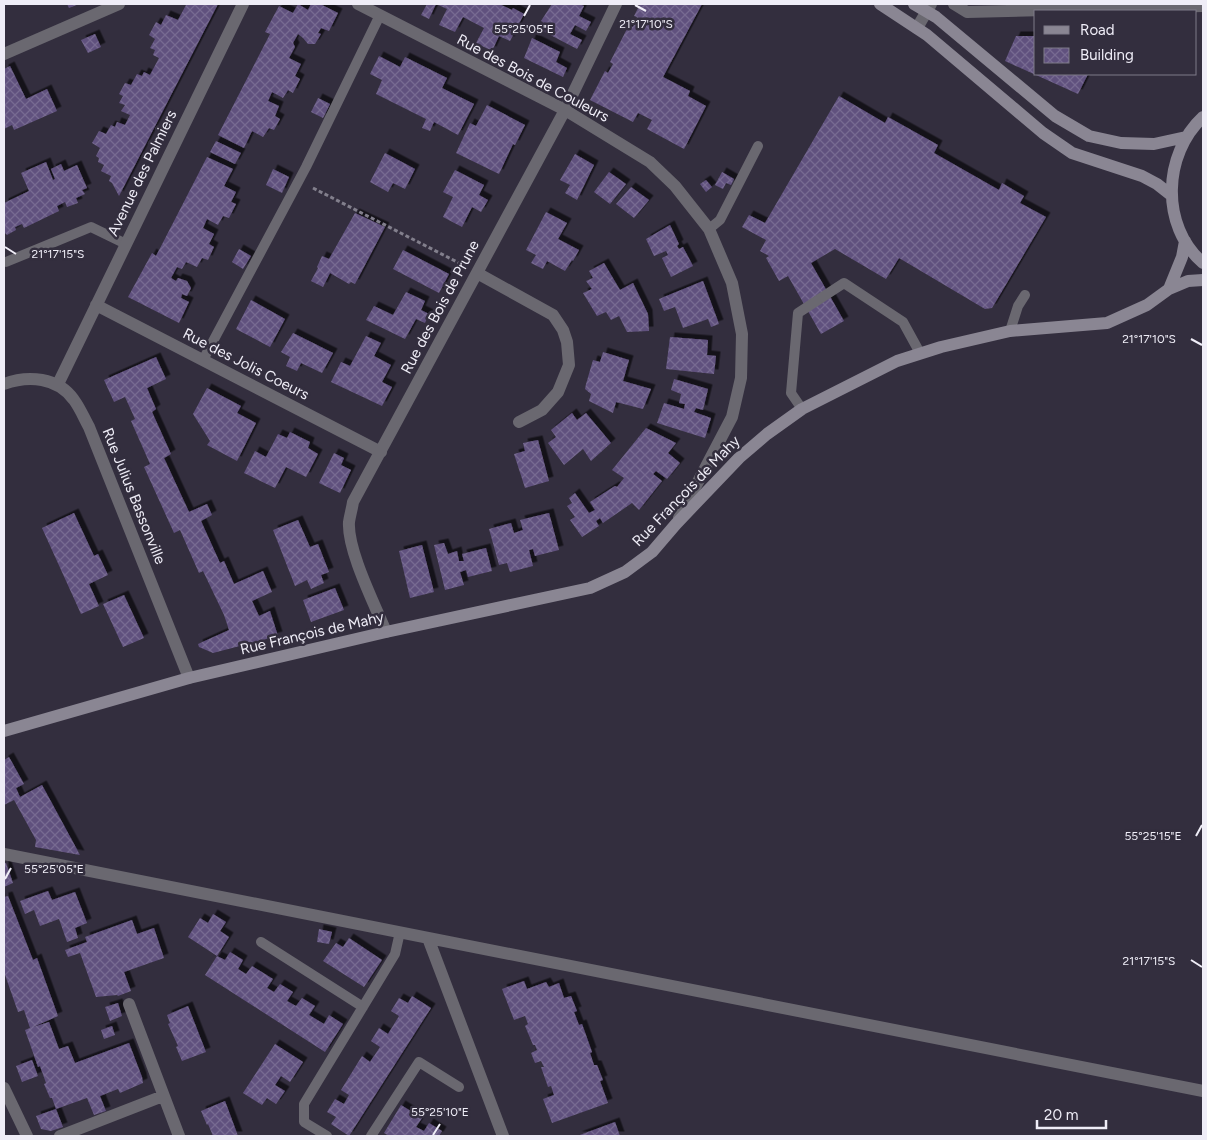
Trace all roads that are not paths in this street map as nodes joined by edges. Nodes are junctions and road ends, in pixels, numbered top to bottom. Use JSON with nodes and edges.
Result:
{"nodes":[{"id":1,"x":119,"y":4,"type":"edge"},
{"id":2,"x":243,"y":4,"type":"edge"},
{"id":3,"x":358,"y":4,"type":"edge"},
{"id":4,"x":616,"y":4,"type":"edge"},
{"id":5,"x":880,"y":4,"type":"edge"},
{"id":6,"x":914,"y":4,"type":"edge"},
{"id":7,"x":954,"y":4,"type":"edge"},
{"id":8,"x":1202,"y":7,"type":"edge"},
{"id":9,"x":929,"y":8,"type":"edge"},
{"id":10,"x":1061,"y":10,"type":"edge"},
{"id":11,"x":1034,"y":11,"type":"edge"},
{"id":12,"x":380,"y":15,"type":"junction"},
{"id":13,"x":917,"y":28,"type":"junction"},
{"id":14,"x":4,"y":54,"type":"edge"},
{"id":15,"x":564,"y":110,"type":"junction"},
{"id":16,"x":1203,"y":116,"type":"edge"},
{"id":17,"x":1186,"y":137,"type":"junction"},
{"id":18,"x":758,"y":146,"type":"dead end"},
{"id":19,"x":1171,"y":195,"type":"junction"},
{"id":20,"x":709,"y":229,"type":"junction"},
{"id":21,"x":1185,"y":241,"type":"junction"},
{"id":22,"x":126,"y":244,"type":"junction"},
{"id":23,"x":6,"y":262,"type":"dead end"},
{"id":24,"x":1203,"y":263,"type":"edge"},
{"id":25,"x":477,"y":273,"type":"junction"},
{"id":26,"x":1203,"y":280,"type":"edge"},
{"id":27,"x":1169,"y":289,"type":"junction"},
{"id":28,"x":1024,"y":295,"type":"dead end"},
{"id":29,"x":96,"y":305,"type":"junction"},
{"id":30,"x":1010,"y":331,"type":"junction"},
{"id":31,"x":920,"y":353,"type":"junction"},
{"id":32,"x":203,"y":360,"type":"junction"},
{"id":33,"x":4,"y":384,"type":"edge"},
{"id":34,"x":58,"y":384,"type":"junction"},
{"id":35,"x":802,"y":409,"type":"junction"},
{"id":36,"x":519,"y":422,"type":"dead end"},
{"id":37,"x":381,"y":452,"type":"junction"},
{"id":38,"x":676,"y":524,"type":"junction"},
{"id":39,"x":386,"y":632,"type":"junction"},
{"id":40,"x":189,"y":678,"type":"junction"},
{"id":41,"x":4,"y":731,"type":"edge"},
{"id":42,"x":4,"y":854,"type":"edge"},
{"id":43,"x":400,"y":932,"type":"junction"},
{"id":44,"x":428,"y":938,"type":"junction"},
{"id":45,"x":261,"y":942,"type":"dead end"},
{"id":46,"x":130,"y":1004,"type":"dead end"},
{"id":47,"x":363,"y":1007,"type":"junction"},
{"id":48,"x":460,"y":1087,"type":"dead end"},
{"id":49,"x":4,"y":1088,"type":"edge"},
{"id":50,"x":1203,"y":1091,"type":"edge"},
{"id":51,"x":163,"y":1096,"type":"junction"},
{"id":52,"x":27,"y":1136,"type":"edge"},
{"id":53,"x":60,"y":1136,"type":"edge"},
{"id":54,"x":179,"y":1136,"type":"edge"},
{"id":55,"x":327,"y":1136,"type":"edge"},
{"id":56,"x":371,"y":1136,"type":"edge"},
{"id":57,"x":503,"y":1136,"type":"edge"}],
"edges":[{"from":1,"to":14,"type":"street"},
{"from":2,"to":22,"type":"street","name":"Avenue des Palmiers"},
{"from":3,"to":12,"type":"street","name":"Rue des Bois de Couleurs"},
{"from":4,"to":15,"type":"street","name":"Rue des Bois de Prune"},
{"from":5,"to":13,"type":"main road"},
{"from":6,"to":9,"type":"main road"},
{"from":7,"to":11,"type":"street"},
{"from":8,"to":10,"type":"street"},
{"from":9,"to":13,"type":"street"},
{"from":9,"to":17,"type":"main road"},
{"from":12,"to":15,"type":"street","name":"Rue des Bois de Couleurs"},
{"from":12,"to":32,"type":"lane"},
{"from":13,"to":19,"type":"main road"},
{"from":15,"to":20,"type":"street","name":"Rue des Bois de Couleurs"},
{"from":15,"to":25,"type":"street","name":"Rue des Bois de Prune"},
{"from":16,"to":17,"type":"main road"},
{"from":17,"to":19,"type":"main road"},
{"from":18,"to":20,"type":"lane"},
{"from":19,"to":21,"type":"main road"},
{"from":20,"to":38,"type":"street","name":"Rue des Bois de Couleurs"},
{"from":21,"to":24,"type":"main road"},
{"from":21,"to":27,"type":"main road"},
{"from":22,"to":23,"type":"lane"},
{"from":22,"to":29,"type":"street","name":"Avenue des Palmiers"},
{"from":25,"to":36,"type":"street"},
{"from":25,"to":37,"type":"street","name":"Rue des Bois de Prune"},
{"from":26,"to":27,"type":"main road","name":"Rue François de Mahy"},
{"from":27,"to":30,"type":"main road","name":"Rue François de Mahy"},
{"from":28,"to":30,"type":"lane"},
{"from":29,"to":32,"type":"street","name":"Rue des Jolis Coeurs"},
{"from":29,"to":34,"type":"street","name":"Avenue des Palmiers"},
{"from":30,"to":31,"type":"main road","name":"Rue François de Mahy"},
{"from":31,"to":35,"type":"main road","name":"Rue François de Mahy"},
{"from":31,"to":35,"type":"lane"},
{"from":32,"to":37,"type":"street","name":"Rue des Jolis Coeurs"},
{"from":33,"to":34,"type":"street"},
{"from":34,"to":40,"type":"street","name":"Rue Julius Bassonville"},
{"from":35,"to":38,"type":"main road","name":"Rue François de Mahy"},
{"from":37,"to":39,"type":"street","name":"Rue des Bois de Prune"},
{"from":38,"to":39,"type":"main road","name":"Rue François de Mahy"},
{"from":39,"to":40,"type":"main road","name":"Rue François de Mahy"},
{"from":40,"to":41,"type":"main road","name":"Rue François de Mahy"},
{"from":42,"to":43,"type":"street"},
{"from":43,"to":44,"type":"street"},
{"from":43,"to":47,"type":"lane"},
{"from":44,"to":50,"type":"street"},
{"from":44,"to":57,"type":"street"},
{"from":45,"to":47,"type":"lane"},
{"from":46,"to":51,"type":"street"},
{"from":47,"to":55,"type":"lane"},
{"from":48,"to":56,"type":"lane"},
{"from":49,"to":52,"type":"street"},
{"from":51,"to":53,"type":"street"},
{"from":51,"to":54,"type":"street"}]}
